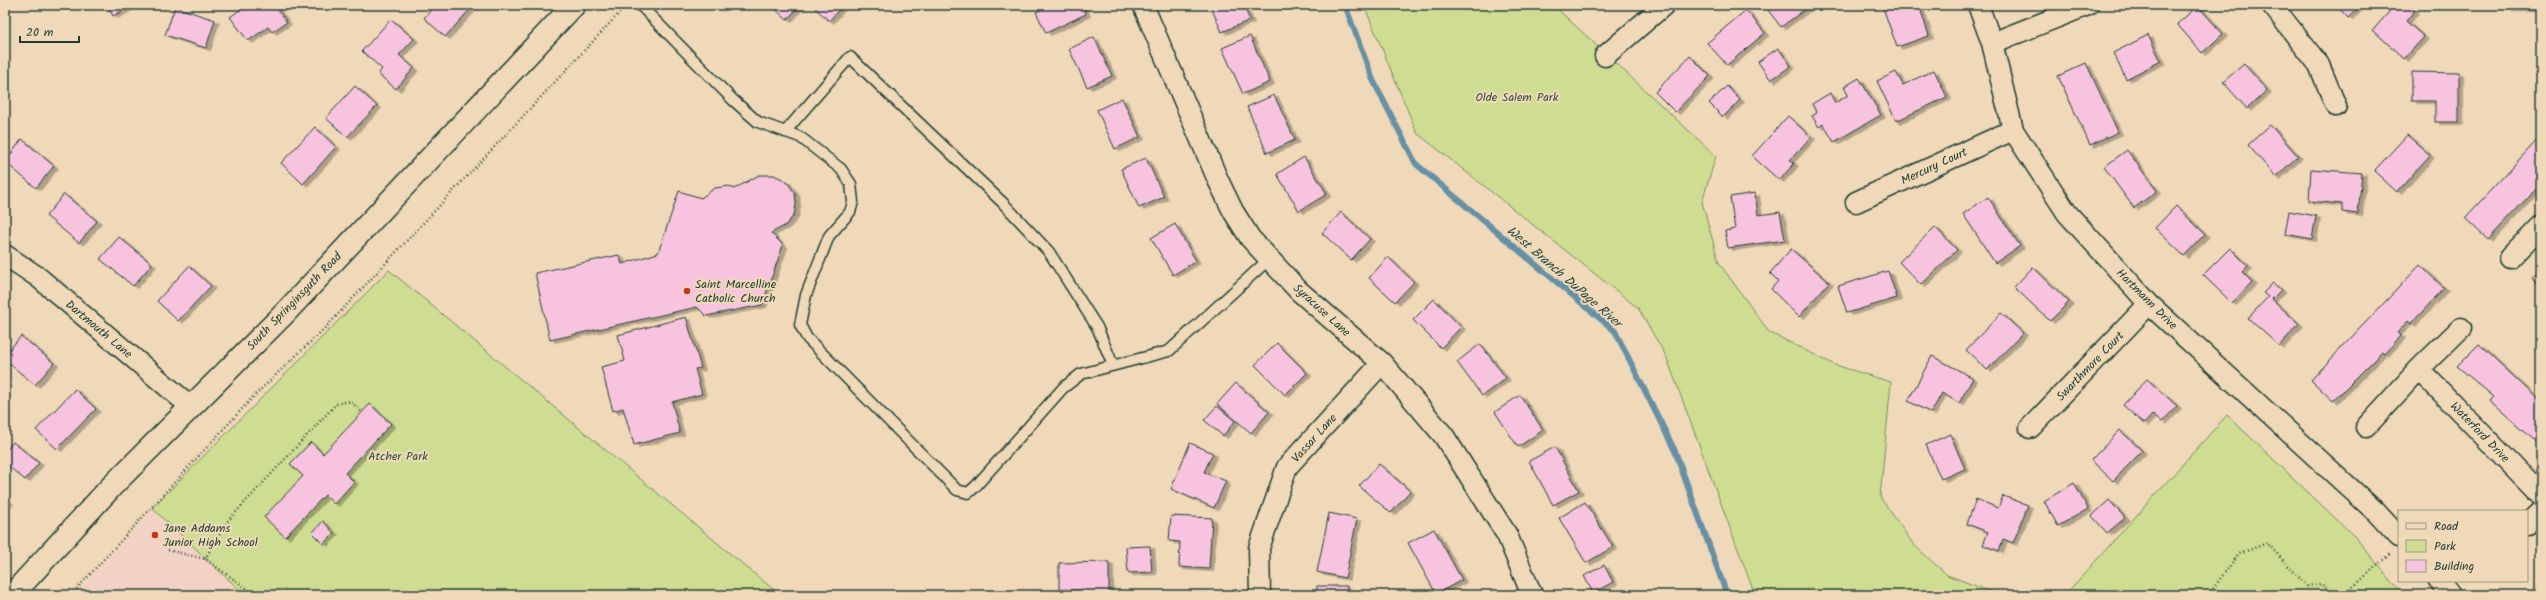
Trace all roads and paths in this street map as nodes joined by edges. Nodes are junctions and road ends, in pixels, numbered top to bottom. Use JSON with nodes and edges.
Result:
{"nodes":[{"id":1,"x":574,"y":5,"type":"edge"},
{"id":2,"x":627,"y":5,"type":"edge"},
{"id":3,"x":640,"y":5,"type":"edge"},
{"id":4,"x":1143,"y":5,"type":"edge"},
{"id":5,"x":1664,"y":5,"type":"edge"},
{"id":6,"x":1978,"y":5,"type":"edge"},
{"id":7,"x":2088,"y":5,"type":"edge"},
{"id":8,"x":2272,"y":5,"type":"edge"},
{"id":9,"x":1992,"y":42,"type":"junction"},
{"id":10,"x":1605,"y":56,"type":"dead end"},
{"id":11,"x":2336,"y":106,"type":"dead end"},
{"id":12,"x":2013,"y":130,"type":"junction"},
{"id":13,"x":785,"y":132,"type":"junction"},
{"id":14,"x":1856,"y":202,"type":"dead end"},
{"id":15,"x":2541,"y":226,"type":"edge"},
{"id":16,"x":5,"y":255,"type":"edge"},
{"id":17,"x":2510,"y":258,"type":"dead end"},
{"id":18,"x":1268,"y":260,"type":"junction"},
{"id":19,"x":2149,"y":304,"type":"junction"},
{"id":20,"x":2461,"y":328,"type":"dead end"},
{"id":21,"x":1382,"y":363,"type":"junction"},
{"id":22,"x":1113,"y":365,"type":"junction"},
{"id":23,"x":2419,"y":369,"type":"junction"},
{"id":24,"x":190,"y":406,"type":"junction"},
{"id":25,"x":361,"y":411,"type":"dead end"},
{"id":26,"x":2366,"y":427,"type":"dead end"},
{"id":27,"x":2030,"y":428,"type":"dead end"},
{"id":28,"x":2541,"y":495,"type":"edge"},
{"id":29,"x":2396,"y":544,"type":"edge"},
{"id":30,"x":168,"y":550,"type":"dead end"},
{"id":31,"x":205,"y":559,"type":"junction"},
{"id":32,"x":12,"y":595,"type":"edge"},
{"id":33,"x":71,"y":595,"type":"edge"},
{"id":34,"x":256,"y":595,"type":"edge"},
{"id":35,"x":1260,"y":595,"type":"edge"},
{"id":36,"x":1532,"y":595,"type":"edge"},
{"id":37,"x":2208,"y":595,"type":"edge"},
{"id":38,"x":2335,"y":595,"type":"edge"},
{"id":39,"x":2344,"y":595,"type":"edge"}],
"edges":[{"from":1,"to":24,"type":"street","name":"South Springinsguth Road"},
{"from":2,"to":33,"type":"path"},
{"from":3,"to":13,"type":"lane"},
{"from":4,"to":18,"type":"street","name":"Syracuse Lane"},
{"from":5,"to":10,"type":"street"},
{"from":6,"to":9,"type":"street","name":"Hartmann Drive"},
{"from":7,"to":9,"type":"street"},
{"from":8,"to":11,"type":"street"},
{"from":9,"to":12,"type":"street","name":"Hartmann Drive"},
{"from":12,"to":14,"type":"street","name":"Mercury Court"},
{"from":12,"to":19,"type":"street","name":"Hartmann Drive"},
{"from":13,"to":22,"type":"lane"},
{"from":13,"to":22,"type":"lane"},
{"from":15,"to":17,"type":"street"},
{"from":16,"to":24,"type":"street","name":"Dartmouth Lane"},
{"from":18,"to":21,"type":"street","name":"Syracuse Lane"},
{"from":18,"to":22,"type":"lane"},
{"from":19,"to":27,"type":"street","name":"Swarthmore Court"},
{"from":19,"to":29,"type":"street","name":"Hartmann Drive"},
{"from":20,"to":23,"type":"street"},
{"from":21,"to":35,"type":"street","name":"Vassar Lane"},
{"from":21,"to":36,"type":"street","name":"Syracuse Lane"},
{"from":23,"to":26,"type":"street"},
{"from":23,"to":28,"type":"street","name":"Waterford Drive"},
{"from":24,"to":32,"type":"street","name":"South Springinsguth Road"},
{"from":25,"to":31,"type":"path"},
{"from":29,"to":39,"type":"path"},
{"from":30,"to":31,"type":"path"},
{"from":31,"to":34,"type":"path"},
{"from":37,"to":38,"type":"path"}]}
